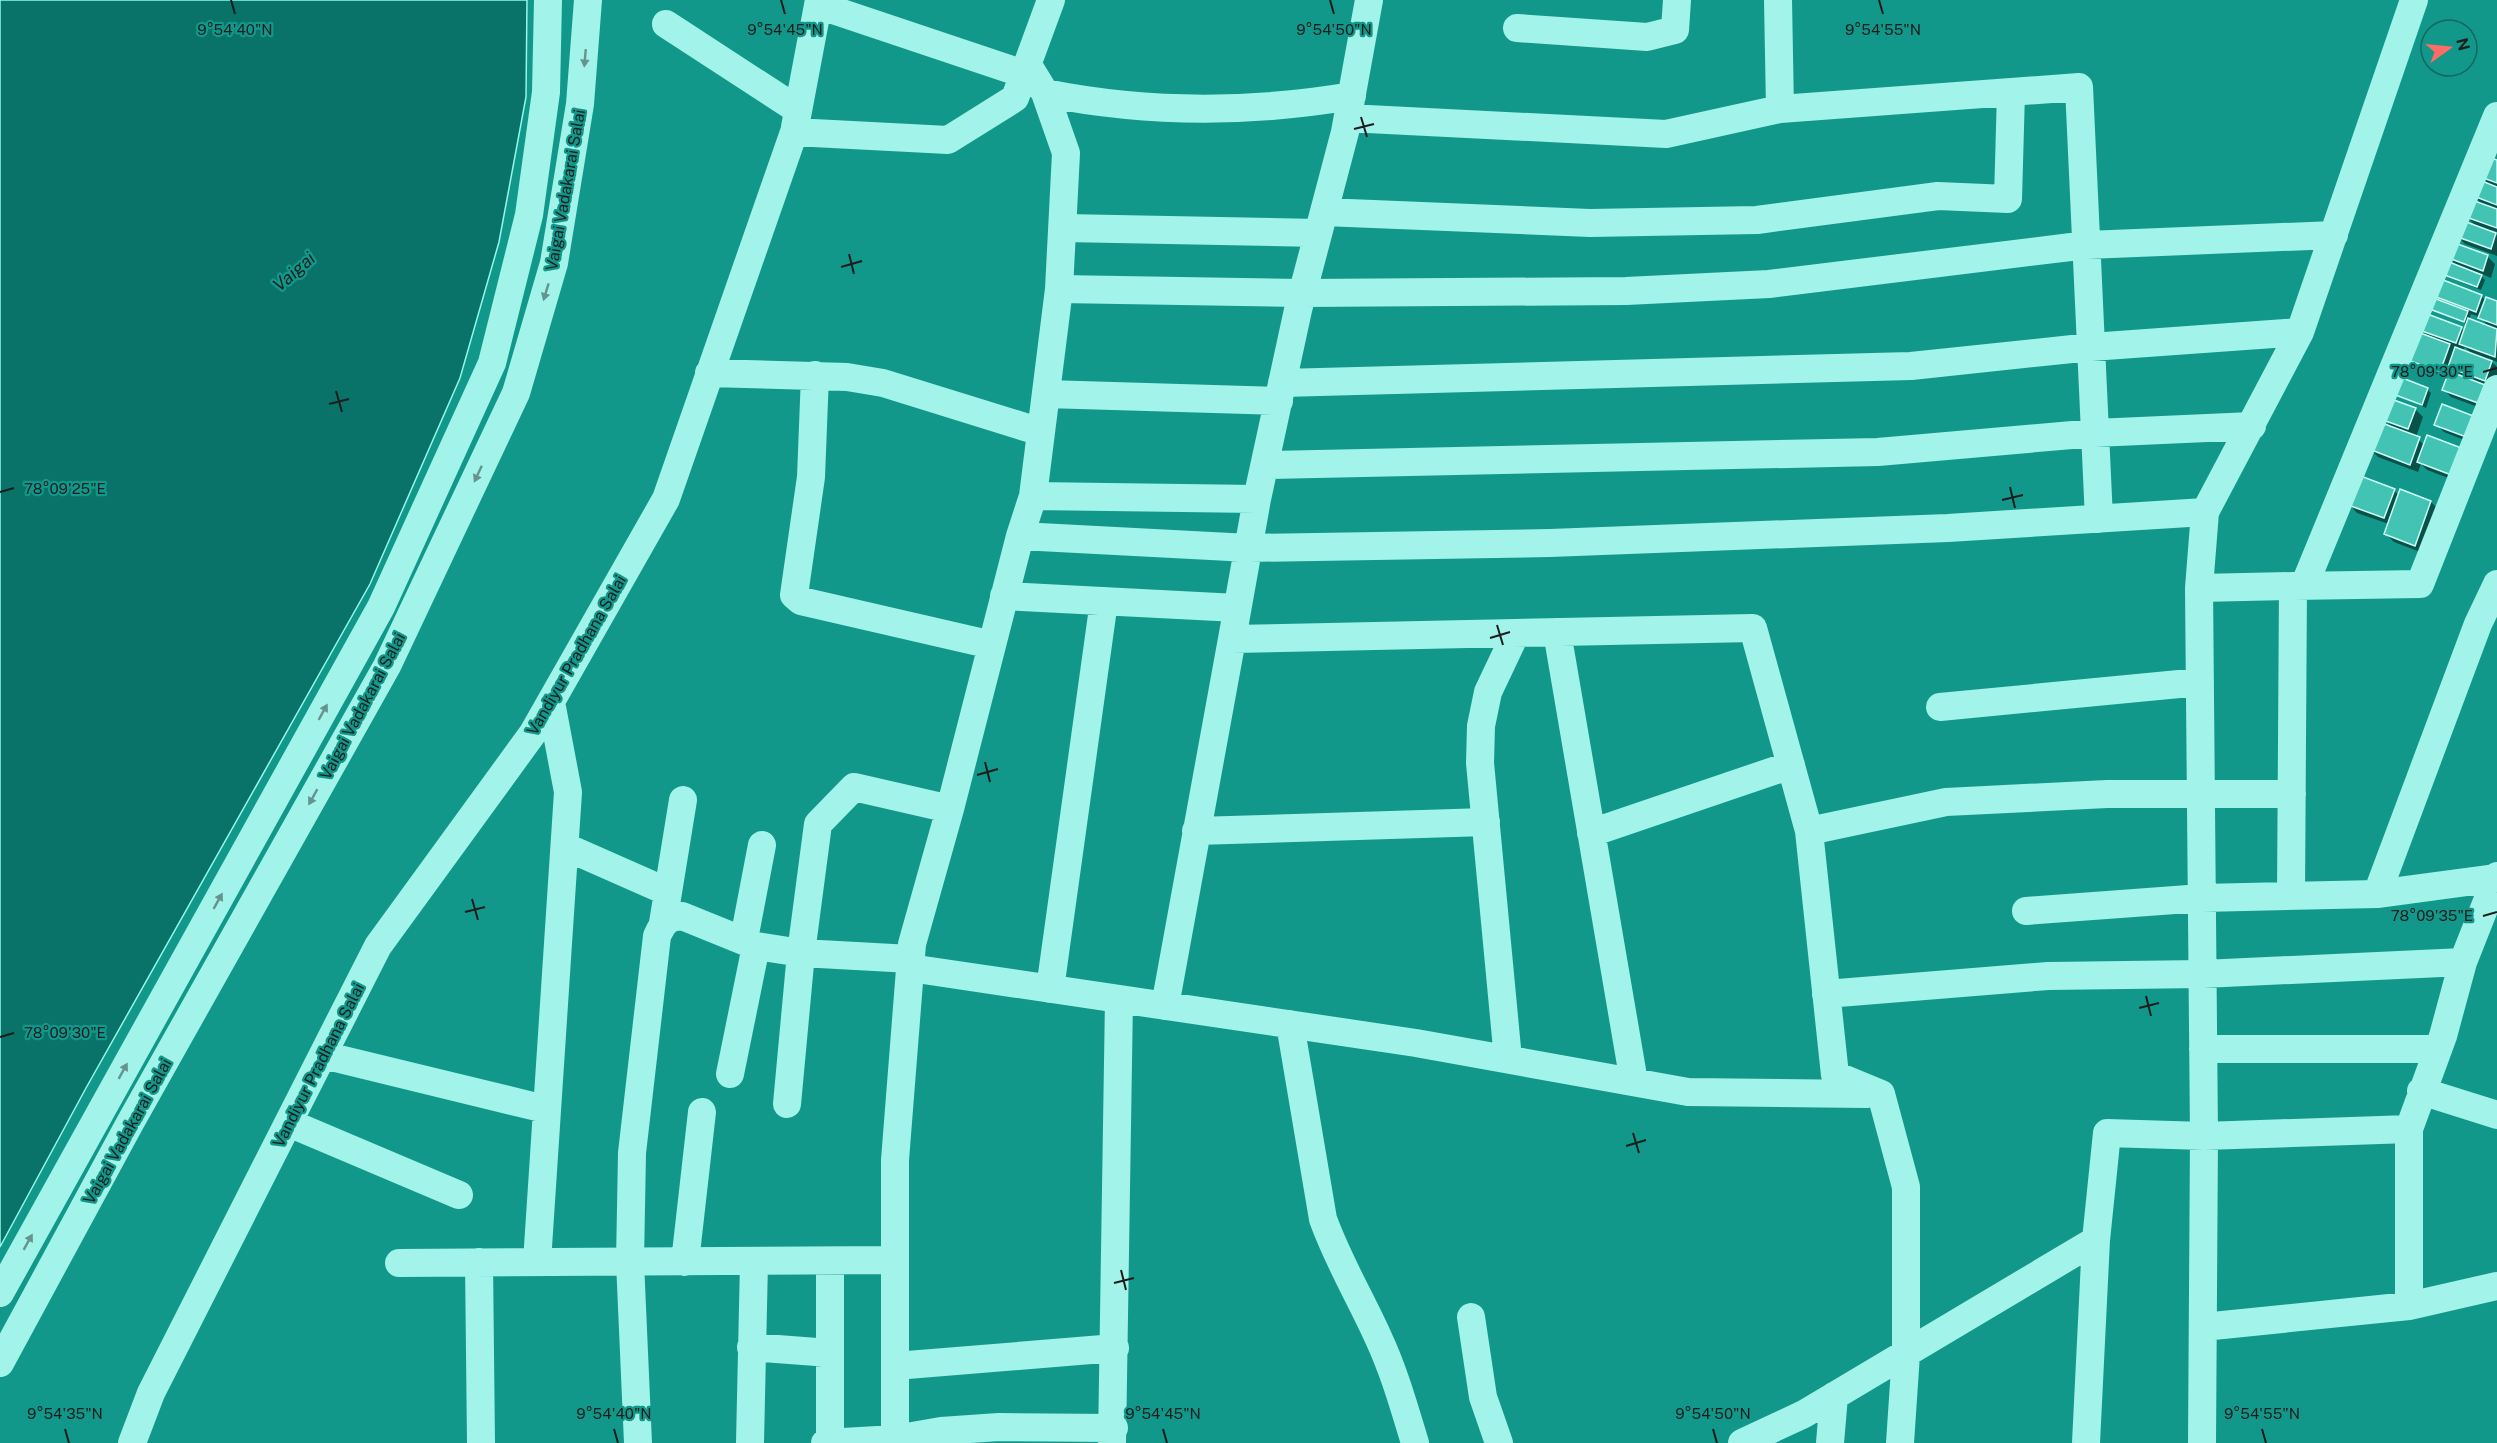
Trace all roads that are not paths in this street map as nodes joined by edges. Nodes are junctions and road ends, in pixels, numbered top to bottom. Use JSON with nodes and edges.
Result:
{"nodes":[{"id":1,"x":548,"y":0,"type":"edge"},
{"id":2,"x":588,"y":0,"type":"edge"},
{"id":3,"x":1051,"y":0,"type":"edge"},
{"id":4,"x":1369,"y":0,"type":"edge"},
{"id":5,"x":1677,"y":0,"type":"edge"},
{"id":6,"x":1778,"y":0,"type":"edge"},
{"id":7,"x":2414,"y":0,"type":"edge"},
{"id":8,"x":818,"y":2,"type":"edge"},
{"id":9,"x":666,"y":24,"type":"dead end"},
{"id":10,"x":1517,"y":28,"type":"dead end"},
{"id":11,"x":1032,"y":77,"type":"junction"},
{"id":12,"x":2012,"y":92,"type":"junction"},
{"id":13,"x":1350,"y":107,"type":"junction"},
{"id":14,"x":1780,"y":109,"type":"junction"},
{"id":15,"x":2497,"y":116,"type":"edge"},
{"id":16,"x":796,"y":121,"type":"junction"},
{"id":17,"x":1321,"y":222,"type":"junction"},
{"id":18,"x":1064,"y":228,"type":"junction"},
{"id":19,"x":2334,"y":235,"type":"junction"},
{"id":20,"x":2087,"y":245,"type":"junction"},
{"id":21,"x":1059,"y":289,"type":"junction"},
{"id":22,"x":1302,"y":293,"type":"junction"},
{"id":23,"x":2300,"y":332,"type":"junction"},
{"id":24,"x":2091,"y":347,"type":"junction"},
{"id":25,"x":710,"y":373,"type":"junction"},
{"id":26,"x":815,"y":375,"type":"junction"},
{"id":27,"x":2497,"y":389,"type":"edge"},
{"id":28,"x":1281,"y":392,"type":"junction"},
{"id":29,"x":1046,"y":394,"type":"junction"},
{"id":30,"x":2253,"y":426,"type":"junction"},
{"id":31,"x":1041,"y":432,"type":"junction"},
{"id":32,"x":2095,"y":433,"type":"junction"},
{"id":33,"x":1266,"y":465,"type":"junction"},
{"id":34,"x":1033,"y":496,"type":"junction"},
{"id":35,"x":1257,"y":499,"type":"junction"},
{"id":36,"x":2205,"y":512,"type":"junction"},
{"id":37,"x":2099,"y":519,"type":"junction"},
{"id":38,"x":1020,"y":536,"type":"junction"},
{"id":39,"x":1249,"y":548,"type":"junction"},
{"id":40,"x":2497,"y":584,"type":"edge"},
{"id":41,"x":2298,"y":586,"type":"junction"},
{"id":42,"x":2199,"y":588,"type":"junction"},
{"id":43,"x":1005,"y":596,"type":"junction"},
{"id":44,"x":1104,"y":601,"type":"junction"},
{"id":45,"x":1238,"y":608,"type":"junction"},
{"id":46,"x":1557,"y":632,"type":"junction"},
{"id":47,"x":1516,"y":633,"type":"junction"},
{"id":48,"x":1232,"y":639,"type":"junction"},
{"id":49,"x":992,"y":645,"type":"junction"},
{"id":50,"x":2200,"y":682,"type":"junction"},
{"id":51,"x":551,"y":702,"type":"junction"},
{"id":52,"x":1940,"y":707,"type":"dead end"},
{"id":53,"x":1791,"y":765,"type":"junction"},
{"id":54,"x":2292,"y":794,"type":"junction"},
{"id":55,"x":2201,"y":796,"type":"junction"},
{"id":56,"x":683,"y":800,"type":"dead end"},
{"id":57,"x":950,"y":809,"type":"junction"},
{"id":58,"x":1486,"y":822,"type":"junction"},
{"id":59,"x":1196,"y":831,"type":"junction"},
{"id":60,"x":1809,"y":831,"type":"junction"},
{"id":61,"x":1591,"y":833,"type":"junction"},
{"id":62,"x":762,"y":845,"type":"dead end"},
{"id":63,"x":566,"y":847,"type":"junction"},
{"id":64,"x":2497,"y":877,"type":"edge"},
{"id":65,"x":668,"y":892,"type":"junction"},
{"id":66,"x":2377,"y":894,"type":"junction"},
{"id":67,"x":2292,"y":896,"type":"junction"},
{"id":68,"x":2202,"y":898,"type":"junction"},
{"id":69,"x":2026,"y":911,"type":"dead end"},
{"id":70,"x":663,"y":923,"type":"junction"},
{"id":71,"x":750,"y":942,"type":"junction"},
{"id":72,"x":801,"y":953,"type":"junction"},
{"id":73,"x":2463,"y":962,"type":"junction"},
{"id":74,"x":910,"y":963,"type":"junction"},
{"id":75,"x":2203,"y":974,"type":"junction"},
{"id":76,"x":1050,"y":988,"type":"junction"},
{"id":77,"x":1826,"y":994,"type":"junction"},
{"id":78,"x":1119,"y":999,"type":"junction"},
{"id":79,"x":1165,"y":1006,"type":"junction"},
{"id":80,"x":1290,"y":1024,"type":"junction"},
{"id":81,"x":2203,"y":1049,"type":"junction"},
{"id":82,"x":2438,"y":1049,"type":"junction"},
{"id":83,"x":323,"y":1055,"type":"junction"},
{"id":84,"x":1508,"y":1059,"type":"junction"},
{"id":85,"x":730,"y":1074,"type":"dead end"},
{"id":86,"x":1634,"y":1082,"type":"junction"},
{"id":87,"x":2421,"y":1091,"type":"junction"},
{"id":88,"x":1881,"y":1094,"type":"junction"},
{"id":89,"x":787,"y":1104,"type":"dead end"},
{"id":90,"x":545,"y":1109,"type":"junction"},
{"id":91,"x":702,"y":1112,"type":"dead end"},
{"id":92,"x":2497,"y":1115,"type":"edge"},
{"id":93,"x":289,"y":1123,"type":"junction"},
{"id":94,"x":2409,"y":1129,"type":"junction"},
{"id":95,"x":2204,"y":1136,"type":"junction"},
{"id":96,"x":459,"y":1195,"type":"dead end"},
{"id":97,"x":2096,"y":1240,"type":"junction"},
{"id":98,"x":895,"y":1260,"type":"junction"},
{"id":99,"x":537,"y":1262,"type":"junction"},
{"id":100,"x":630,"y":1262,"type":"junction"},
{"id":101,"x":685,"y":1262,"type":"junction"},
{"id":102,"x":754,"y":1262,"type":"junction"},
{"id":103,"x":830,"y":1262,"type":"junction"},
{"id":104,"x":399,"y":1263,"type":"dead end"},
{"id":105,"x":479,"y":1263,"type":"junction"},
{"id":106,"x":2497,"y":1286,"type":"edge"},
{"id":107,"x":0,"y":1293,"type":"edge"},
{"id":108,"x":2409,"y":1306,"type":"junction"},
{"id":109,"x":1471,"y":1317,"type":"dead end"},
{"id":110,"x":2203,"y":1327,"type":"junction"},
{"id":111,"x":751,"y":1347,"type":"junction"},
{"id":112,"x":1115,"y":1348,"type":"junction"},
{"id":113,"x":830,"y":1353,"type":"junction"},
{"id":114,"x":1905,"y":1354,"type":"junction"},
{"id":115,"x":0,"y":1363,"type":"edge"},
{"id":116,"x":895,"y":1366,"type":"junction"},
{"id":117,"x":1834,"y":1396,"type":"junction"},
{"id":118,"x":1113,"y":1436,"type":"edge"},
{"id":119,"x":895,"y":1441,"type":"edge"},
{"id":120,"x":132,"y":1443,"type":"edge"},
{"id":121,"x":481,"y":1443,"type":"edge"},
{"id":122,"x":638,"y":1443,"type":"edge"},
{"id":123,"x":750,"y":1443,"type":"edge"},
{"id":124,"x":825,"y":1443,"type":"edge"},
{"id":125,"x":830,"y":1443,"type":"edge"},
{"id":126,"x":1415,"y":1443,"type":"edge"},
{"id":127,"x":1499,"y":1443,"type":"edge"},
{"id":128,"x":1742,"y":1443,"type":"edge"},
{"id":129,"x":1830,"y":1443,"type":"edge"},
{"id":130,"x":1900,"y":1443,"type":"edge"},
{"id":131,"x":2086,"y":1443,"type":"edge"},
{"id":132,"x":2202,"y":1443,"type":"edge"}],
"edges":[{"from":107,"to":1,"type":"street","name":"Vaigai Vadakarai Salai","one_way":true},
{"from":2,"to":115,"type":"street","name":"Vaigai Vadakarai Salai","one_way":true},
{"from":3,"to":11,"type":"street"},
{"from":4,"to":13,"type":"street"},
{"from":5,"to":10,"type":"street"},
{"from":6,"to":14,"type":"street"},
{"from":7,"to":19,"type":"street"},
{"from":8,"to":11,"type":"street"},
{"from":8,"to":16,"type":"street","name":"Vandiyur Pradhana Salai"},
{"from":9,"to":16,"type":"street"},
{"from":11,"to":13,"type":"street"},
{"from":11,"to":16,"type":"street"},
{"from":11,"to":18,"type":"street"},
{"from":12,"to":14,"type":"street"},
{"from":12,"to":17,"type":"street"},
{"from":12,"to":20,"type":"street"},
{"from":13,"to":14,"type":"street"},
{"from":13,"to":17,"type":"street"},
{"from":15,"to":41,"type":"street"},
{"from":16,"to":25,"type":"street","name":"Vandiyur Pradhana Salai"},
{"from":17,"to":18,"type":"street"},
{"from":17,"to":22,"type":"street"},
{"from":18,"to":21,"type":"street"},
{"from":19,"to":20,"type":"street"},
{"from":19,"to":23,"type":"street"},
{"from":20,"to":22,"type":"street"},
{"from":20,"to":24,"type":"street"},
{"from":21,"to":22,"type":"street"},
{"from":21,"to":29,"type":"street"},
{"from":22,"to":28,"type":"street"},
{"from":23,"to":24,"type":"street"},
{"from":23,"to":30,"type":"street"},
{"from":24,"to":28,"type":"street"},
{"from":24,"to":32,"type":"street"},
{"from":25,"to":26,"type":"street"},
{"from":25,"to":51,"type":"street","name":"Vandiyur Pradhana Salai"},
{"from":26,"to":31,"type":"street"},
{"from":26,"to":49,"type":"street"},
{"from":27,"to":41,"type":"street"},
{"from":28,"to":29,"type":"street"},
{"from":28,"to":33,"type":"street"},
{"from":29,"to":31,"type":"street"},
{"from":30,"to":32,"type":"street"},
{"from":30,"to":36,"type":"street"},
{"from":31,"to":34,"type":"street"},
{"from":32,"to":33,"type":"street"},
{"from":32,"to":37,"type":"street"},
{"from":33,"to":35,"type":"street"},
{"from":34,"to":35,"type":"street"},
{"from":34,"to":38,"type":"street"},
{"from":35,"to":39,"type":"street"},
{"from":36,"to":37,"type":"street"},
{"from":36,"to":42,"type":"street"},
{"from":37,"to":39,"type":"street"},
{"from":38,"to":39,"type":"street"},
{"from":38,"to":43,"type":"street"},
{"from":39,"to":45,"type":"street"},
{"from":40,"to":66,"type":"street"},
{"from":41,"to":42,"type":"street"},
{"from":41,"to":54,"type":"street"},
{"from":42,"to":50,"type":"street"},
{"from":43,"to":44,"type":"street"},
{"from":43,"to":49,"type":"street"},
{"from":44,"to":45,"type":"street"},
{"from":44,"to":76,"type":"street"},
{"from":45,"to":48,"type":"street"},
{"from":46,"to":47,"type":"street"},
{"from":46,"to":53,"type":"street"},
{"from":46,"to":61,"type":"street"},
{"from":47,"to":48,"type":"street"},
{"from":47,"to":58,"type":"street"},
{"from":48,"to":59,"type":"street"},
{"from":49,"to":57,"type":"street"},
{"from":50,"to":52,"type":"street"},
{"from":50,"to":55,"type":"street"},
{"from":51,"to":63,"type":"street"},
{"from":51,"to":83,"type":"street","name":"Vandiyur Pradhana Salai"},
{"from":53,"to":60,"type":"street"},
{"from":53,"to":61,"type":"street"},
{"from":54,"to":55,"type":"street"},
{"from":54,"to":67,"type":"street"},
{"from":55,"to":60,"type":"street"},
{"from":55,"to":68,"type":"street"},
{"from":56,"to":65,"type":"street"},
{"from":57,"to":72,"type":"street"},
{"from":57,"to":74,"type":"street"},
{"from":58,"to":59,"type":"street"},
{"from":58,"to":84,"type":"street"},
{"from":59,"to":79,"type":"street"},
{"from":60,"to":77,"type":"street"},
{"from":61,"to":86,"type":"street"},
{"from":62,"to":71,"type":"street"},
{"from":63,"to":65,"type":"street"},
{"from":63,"to":90,"type":"street"},
{"from":64,"to":66,"type":"street"},
{"from":64,"to":73,"type":"street"},
{"from":65,"to":70,"type":"street"},
{"from":66,"to":67,"type":"street"},
{"from":67,"to":68,"type":"street"},
{"from":68,"to":69,"type":"street"},
{"from":68,"to":75,"type":"street"},
{"from":70,"to":71,"type":"street"},
{"from":70,"to":100,"type":"street"},
{"from":71,"to":72,"type":"street"},
{"from":71,"to":85,"type":"street"},
{"from":72,"to":74,"type":"street"},
{"from":72,"to":89,"type":"street"},
{"from":73,"to":75,"type":"street"},
{"from":73,"to":82,"type":"street"},
{"from":74,"to":76,"type":"street"},
{"from":74,"to":98,"type":"street"},
{"from":75,"to":77,"type":"street"},
{"from":75,"to":81,"type":"street"},
{"from":76,"to":78,"type":"street"},
{"from":77,"to":88,"type":"street"},
{"from":78,"to":79,"type":"street"},
{"from":78,"to":112,"type":"street"},
{"from":79,"to":80,"type":"street"},
{"from":80,"to":84,"type":"street"},
{"from":80,"to":126,"type":"street"},
{"from":81,"to":82,"type":"street"},
{"from":81,"to":95,"type":"street"},
{"from":82,"to":87,"type":"street"},
{"from":83,"to":90,"type":"street"},
{"from":83,"to":93,"type":"street","name":"Vandiyur Pradhana Salai"},
{"from":84,"to":86,"type":"street"},
{"from":86,"to":88,"type":"street"},
{"from":87,"to":92,"type":"street"},
{"from":87,"to":94,"type":"street"},
{"from":88,"to":114,"type":"street"},
{"from":90,"to":99,"type":"street"},
{"from":91,"to":101,"type":"street"},
{"from":93,"to":96,"type":"street"},
{"from":93,"to":120,"type":"street","name":"Vandiyur Pradhana Salai"},
{"from":94,"to":95,"type":"street"},
{"from":94,"to":108,"type":"street"},
{"from":95,"to":97,"type":"street"},
{"from":95,"to":110,"type":"street"},
{"from":97,"to":114,"type":"street"},
{"from":97,"to":131,"type":"street"},
{"from":98,"to":103,"type":"street"},
{"from":98,"to":116,"type":"street"},
{"from":99,"to":100,"type":"street"},
{"from":99,"to":105,"type":"street"},
{"from":100,"to":101,"type":"street"},
{"from":100,"to":122,"type":"street"},
{"from":101,"to":102,"type":"street"},
{"from":102,"to":103,"type":"street"},
{"from":102,"to":111,"type":"street"},
{"from":103,"to":113,"type":"street"},
{"from":104,"to":105,"type":"street"},
{"from":105,"to":121,"type":"street"},
{"from":106,"to":108,"type":"street"},
{"from":108,"to":110,"type":"street"},
{"from":109,"to":127,"type":"street"},
{"from":110,"to":132,"type":"street"},
{"from":111,"to":113,"type":"street"},
{"from":111,"to":123,"type":"street"},
{"from":112,"to":116,"type":"street"},
{"from":112,"to":118,"type":"street"},
{"from":113,"to":125,"type":"street"},
{"from":114,"to":117,"type":"street"},
{"from":114,"to":130,"type":"street"},
{"from":116,"to":119,"type":"street"},
{"from":117,"to":128,"type":"street"},
{"from":117,"to":129,"type":"street"},
{"from":118,"to":119,"type":"street"},
{"from":119,"to":125,"type":"street"},
{"from":124,"to":125,"type":"street"}]}
